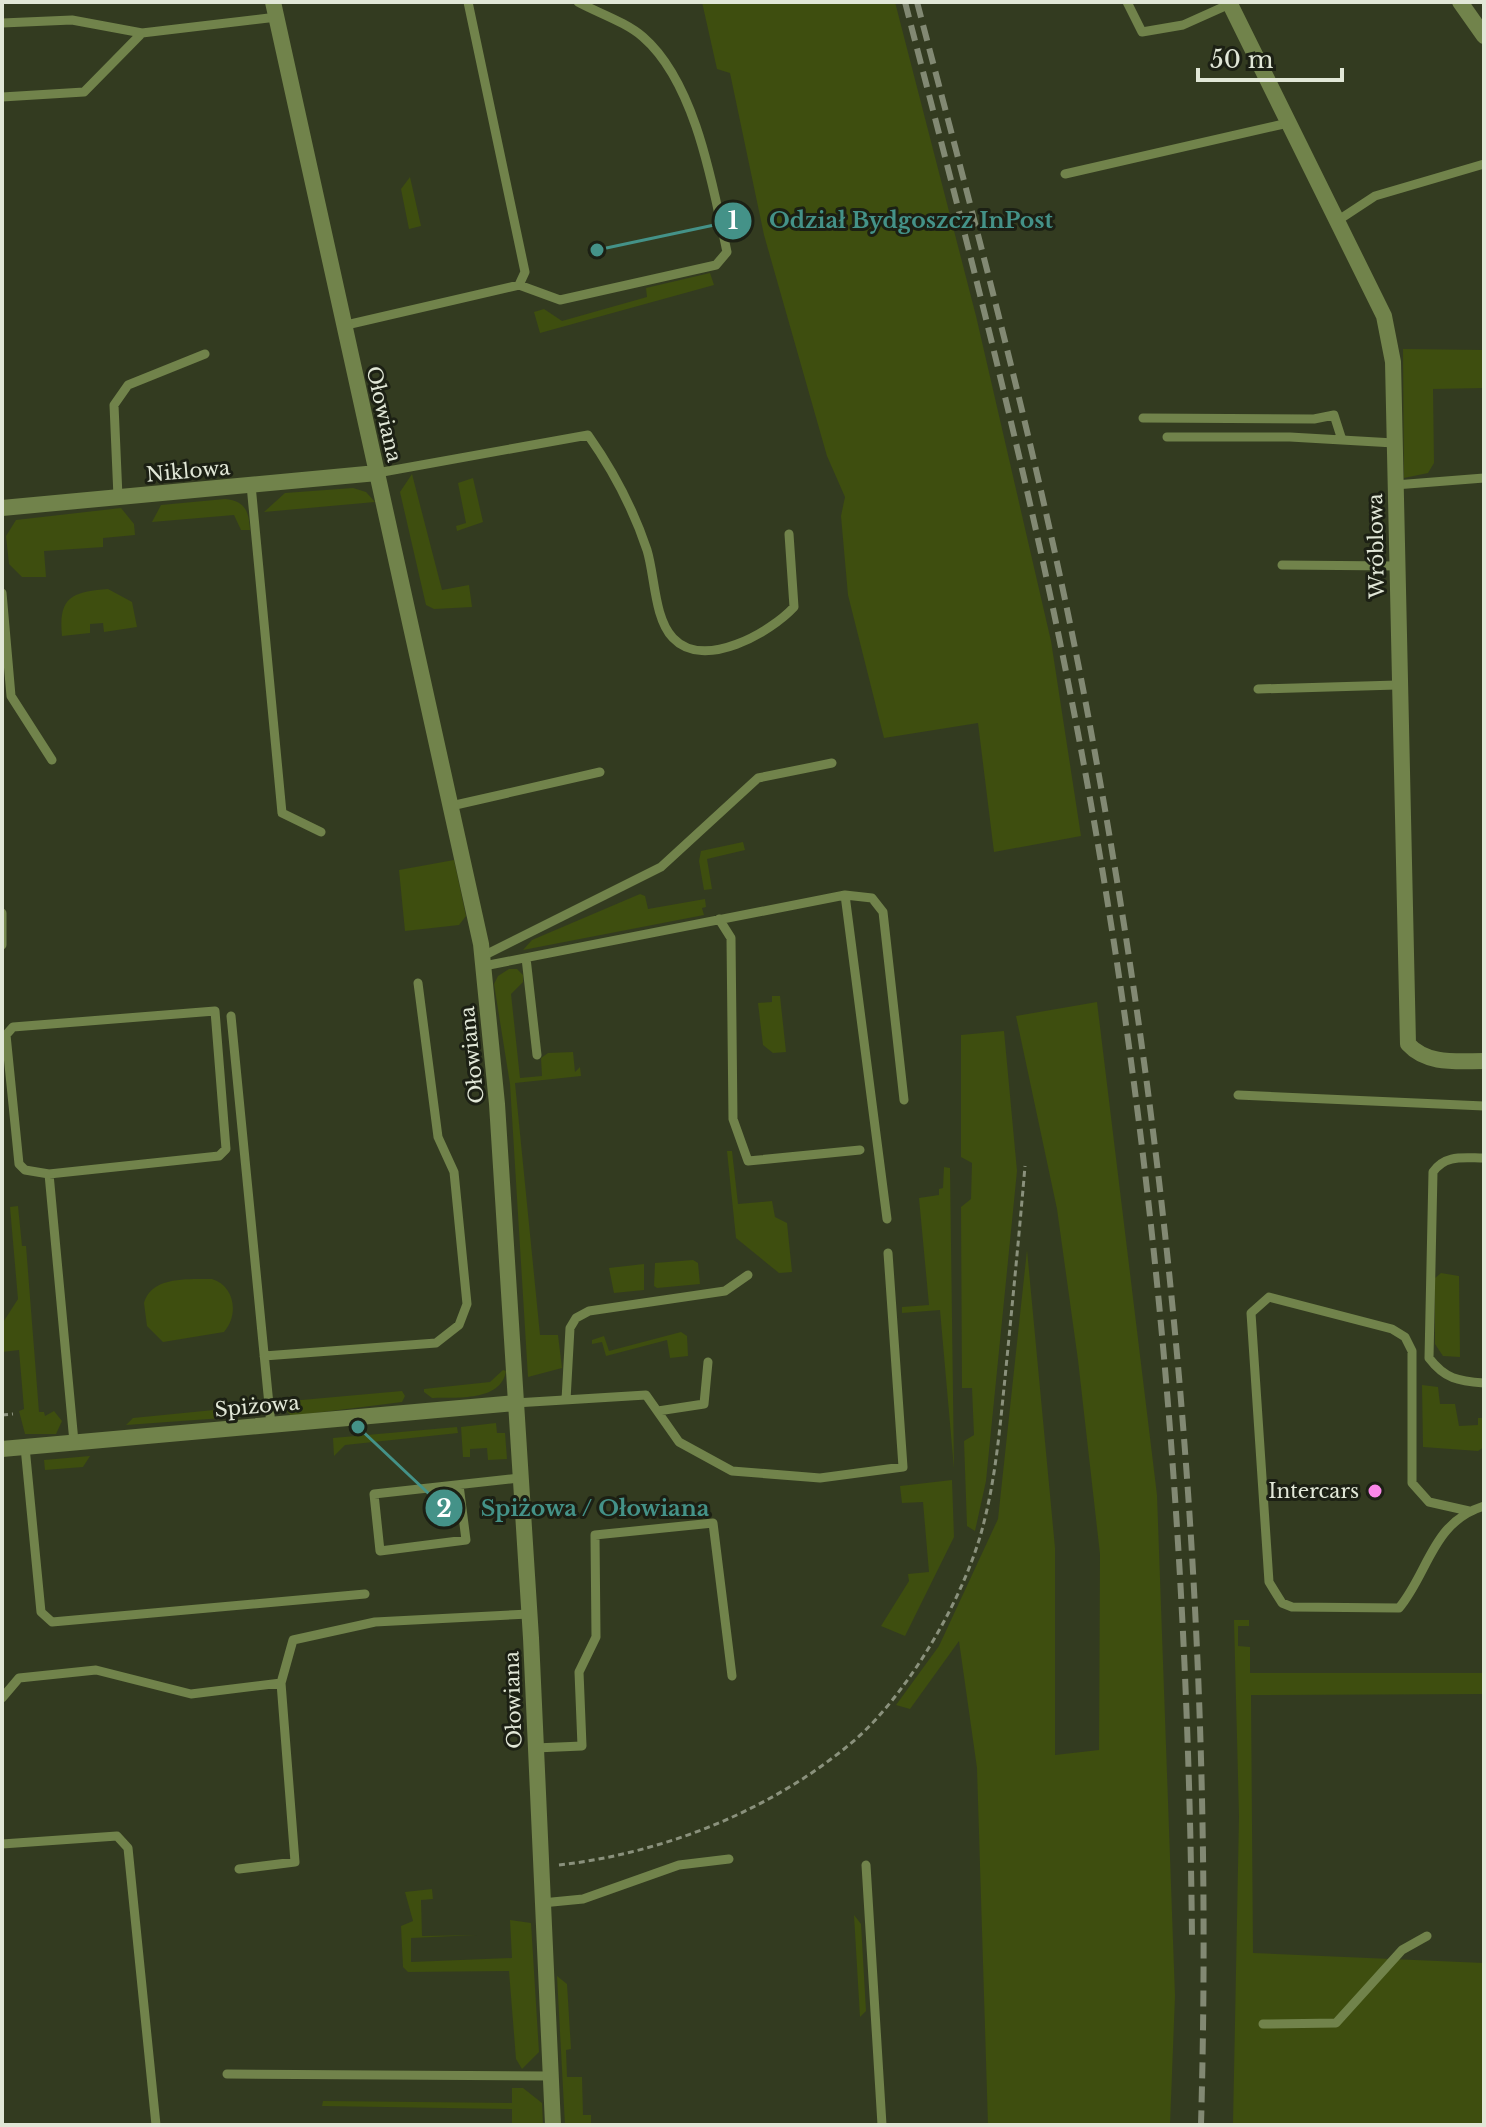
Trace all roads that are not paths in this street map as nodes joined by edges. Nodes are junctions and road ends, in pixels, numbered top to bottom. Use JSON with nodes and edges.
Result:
{"nodes":[{"id":1,"x":468,"y":2,"type":"edge"},
{"id":2,"x":578,"y":2,"type":"edge"},
{"id":3,"x":1127,"y":2,"type":"edge"},
{"id":4,"x":1460,"y":2,"type":"edge"},
{"id":5,"x":1229,"y":3,"type":"edge"},
{"id":6,"x":275,"y":9,"type":"edge"},
{"id":7,"x":2,"y":23,"type":"edge"},
{"id":8,"x":142,"y":33,"type":"junction"},
{"id":9,"x":1484,"y":36,"type":"edge"},
{"id":10,"x":2,"y":97,"type":"edge"},
{"id":11,"x":1288,"y":123,"type":"junction"},
{"id":12,"x":1484,"y":164,"type":"edge"},
{"id":13,"x":1065,"y":174,"type":"dead end"},
{"id":14,"x":1337,"y":221,"type":"junction"},
{"id":15,"x":519,"y":285,"type":"junction"},
{"id":16,"x":342,"y":326,"type":"junction"},
{"id":17,"x":205,"y":354,"type":"dead end"},
{"id":18,"x":1143,"y":418,"type":"dead end"},
{"id":19,"x":1167,"y":437,"type":"dead end"},
{"id":20,"x":1342,"y":440,"type":"junction"},
{"id":21,"x":1394,"y":443,"type":"junction"},
{"id":22,"x":377,"y":473,"type":"junction"},
{"id":23,"x":1484,"y":478,"type":"edge"},
{"id":24,"x":251,"y":485,"type":"junction"},
{"id":25,"x":1395,"y":485,"type":"junction"},
{"id":26,"x":118,"y":497,"type":"junction"},
{"id":27,"x":2,"y":508,"type":"edge"},
{"id":28,"x":789,"y":534,"type":"dead end"},
{"id":29,"x":1282,"y":565,"type":"dead end"},
{"id":30,"x":1396,"y":566,"type":"junction"},
{"id":31,"x":2,"y":593,"type":"edge"},
{"id":32,"x":1397,"y":685,"type":"junction"},
{"id":33,"x":1258,"y":689,"type":"dead end"},
{"id":34,"x":52,"y":760,"type":"dead end"},
{"id":35,"x":832,"y":763,"type":"dead end"},
{"id":36,"x":600,"y":772,"type":"dead end"},
{"id":37,"x":451,"y":806,"type":"junction"},
{"id":38,"x":321,"y":832,"type":"dead end"},
{"id":39,"x":845,"y":895,"type":"junction"},
{"id":40,"x":2,"y":913,"type":"edge"},
{"id":41,"x":719,"y":919,"type":"junction"},
{"id":42,"x":2,"y":945,"type":"edge"},
{"id":43,"x":526,"y":958,"type":"junction"},
{"id":44,"x":483,"y":961,"type":"junction"},
{"id":45,"x":418,"y":983,"type":"dead end"},
{"id":46,"x":231,"y":1016,"type":"dead end"},
{"id":47,"x":537,"y":1055,"type":"dead end"},
{"id":48,"x":1484,"y":1061,"type":"edge"},
{"id":49,"x":1238,"y":1095,"type":"dead end"},
{"id":50,"x":904,"y":1100,"type":"dead end"},
{"id":51,"x":1484,"y":1106,"type":"edge"},
{"id":52,"x":860,"y":1150,"type":"dead end"},
{"id":53,"x":1484,"y":1158,"type":"edge"},
{"id":54,"x":49,"y":1174,"type":"junction"},
{"id":55,"x":887,"y":1219,"type":"dead end"},
{"id":56,"x":888,"y":1253,"type":"dead end"},
{"id":57,"x":748,"y":1275,"type":"dead end"},
{"id":58,"x":264,"y":1356,"type":"junction"},
{"id":59,"x":708,"y":1362,"type":"dead end"},
{"id":60,"x":1484,"y":1383,"type":"edge"},
{"id":61,"x":566,"y":1400,"type":"junction"},
{"id":62,"x":515,"y":1403,"type":"junction"},
{"id":63,"x":658,"y":1411,"type":"junction"},
{"id":64,"x":271,"y":1425,"type":"junction"},
{"id":65,"x":74,"y":1442,"type":"junction"},
{"id":66,"x":25,"y":1447,"type":"junction"},
{"id":67,"x":2,"y":1449,"type":"edge"},
{"id":68,"x":520,"y":1478,"type":"junction"},
{"id":69,"x":459,"y":1485,"type":"junction"},
{"id":70,"x":1484,"y":1506,"type":"edge"},
{"id":71,"x":1469,"y":1511,"type":"junction"},
{"id":72,"x":365,"y":1594,"type":"dead end"},
{"id":73,"x":529,"y":1614,"type":"junction"},
{"id":74,"x":732,"y":1676,"type":"dead end"},
{"id":75,"x":281,"y":1683,"type":"junction"},
{"id":76,"x":2,"y":1698,"type":"edge"},
{"id":77,"x":535,"y":1748,"type":"junction"},
{"id":78,"x":2,"y":1844,"type":"edge"},
{"id":79,"x":729,"y":1859,"type":"dead end"},
{"id":80,"x":866,"y":1865,"type":"dead end"},
{"id":81,"x":239,"y":1869,"type":"dead end"},
{"id":82,"x":542,"y":1903,"type":"junction"},
{"id":83,"x":1427,"y":1936,"type":"dead end"},
{"id":84,"x":1263,"y":2024,"type":"dead end"},
{"id":85,"x":227,"y":2074,"type":"dead end"},
{"id":86,"x":550,"y":2076,"type":"junction"},
{"id":87,"x":156,"y":2125,"type":"edge"},
{"id":88,"x":553,"y":2125,"type":"edge"},
{"id":89,"x":882,"y":2125,"type":"edge"}],
"edges":[{"from":1,"to":15,"type":"lane"},
{"from":2,"to":15,"type":"lane"},
{"from":3,"to":5,"type":"lane"},
{"from":4,"to":9,"type":"street"},
{"from":5,"to":11,"type":"street","name":"Wróblowa"},
{"from":6,"to":8,"type":"lane"},
{"from":6,"to":16,"type":"street","name":"Ołowiana"},
{"from":7,"to":8,"type":"lane"},
{"from":8,"to":10,"type":"lane"},
{"from":11,"to":13,"type":"lane"},
{"from":11,"to":14,"type":"street","name":"Wróblowa"},
{"from":12,"to":14,"type":"lane"},
{"from":14,"to":21,"type":"street","name":"Wróblowa"},
{"from":15,"to":16,"type":"lane"},
{"from":16,"to":22,"type":"street","name":"Ołowiana"},
{"from":17,"to":26,"type":"lane"},
{"from":18,"to":20,"type":"lane"},
{"from":19,"to":20,"type":"lane"},
{"from":20,"to":21,"type":"lane"},
{"from":21,"to":25,"type":"street","name":"Wróblowa"},
{"from":22,"to":24,"type":"street","name":"Niklowa"},
{"from":22,"to":28,"type":"lane"},
{"from":22,"to":37,"type":"street","name":"Ołowiana"},
{"from":23,"to":25,"type":"lane"},
{"from":24,"to":26,"type":"street","name":"Niklowa"},
{"from":24,"to":38,"type":"lane"},
{"from":25,"to":30,"type":"street","name":"Wróblowa"},
{"from":26,"to":27,"type":"street","name":"Niklowa"},
{"from":29,"to":30,"type":"lane"},
{"from":30,"to":32,"type":"street","name":"Wróblowa"},
{"from":31,"to":34,"type":"lane"},
{"from":32,"to":33,"type":"lane"},
{"from":32,"to":48,"type":"street","name":"Wróblowa"},
{"from":35,"to":44,"type":"lane"},
{"from":36,"to":37,"type":"lane"},
{"from":37,"to":44,"type":"street","name":"Ołowiana"},
{"from":39,"to":41,"type":"lane"},
{"from":39,"to":50,"type":"lane"},
{"from":39,"to":55,"type":"lane"},
{"from":40,"to":42,"type":"lane"},
{"from":41,"to":43,"type":"lane"},
{"from":41,"to":52,"type":"lane"},
{"from":43,"to":44,"type":"lane"},
{"from":43,"to":47,"type":"lane"},
{"from":44,"to":62,"type":"street","name":"Ołowiana"},
{"from":45,"to":58,"type":"lane"},
{"from":46,"to":58,"type":"lane"},
{"from":49,"to":51,"type":"lane"},
{"from":53,"to":60,"type":"lane"},
{"from":54,"to":54,"type":"lane"},
{"from":54,"to":65,"type":"lane"},
{"from":56,"to":63,"type":"lane"},
{"from":57,"to":61,"type":"lane"},
{"from":58,"to":64,"type":"lane"},
{"from":59,"to":63,"type":"lane"},
{"from":61,"to":62,"type":"lane"},
{"from":61,"to":63,"type":"lane"},
{"from":62,"to":64,"type":"street","name":"Spiżowa"},
{"from":62,"to":68,"type":"street","name":"Ołowiana"},
{"from":64,"to":65,"type":"street","name":"Spiżowa"},
{"from":65,"to":66,"type":"street","name":"Spiżowa"},
{"from":66,"to":67,"type":"street","name":"Spiżowa"},
{"from":66,"to":72,"type":"lane"},
{"from":68,"to":69,"type":"lane"},
{"from":68,"to":73,"type":"street","name":"Ołowiana"},
{"from":69,"to":69,"type":"lane"},
{"from":70,"to":71,"type":"lane"},
{"from":71,"to":71,"type":"lane"},
{"from":73,"to":75,"type":"lane"},
{"from":73,"to":77,"type":"street","name":"Ołowiana"},
{"from":74,"to":77,"type":"lane"},
{"from":75,"to":76,"type":"lane"},
{"from":75,"to":81,"type":"lane"},
{"from":77,"to":82,"type":"street","name":"Ołowiana"},
{"from":78,"to":87,"type":"lane"},
{"from":79,"to":82,"type":"lane"},
{"from":80,"to":89,"type":"lane"},
{"from":82,"to":86,"type":"street","name":"Ołowiana"},
{"from":83,"to":84,"type":"lane"},
{"from":85,"to":86,"type":"lane"},
{"from":86,"to":88,"type":"street","name":"Ołowiana"}]}
